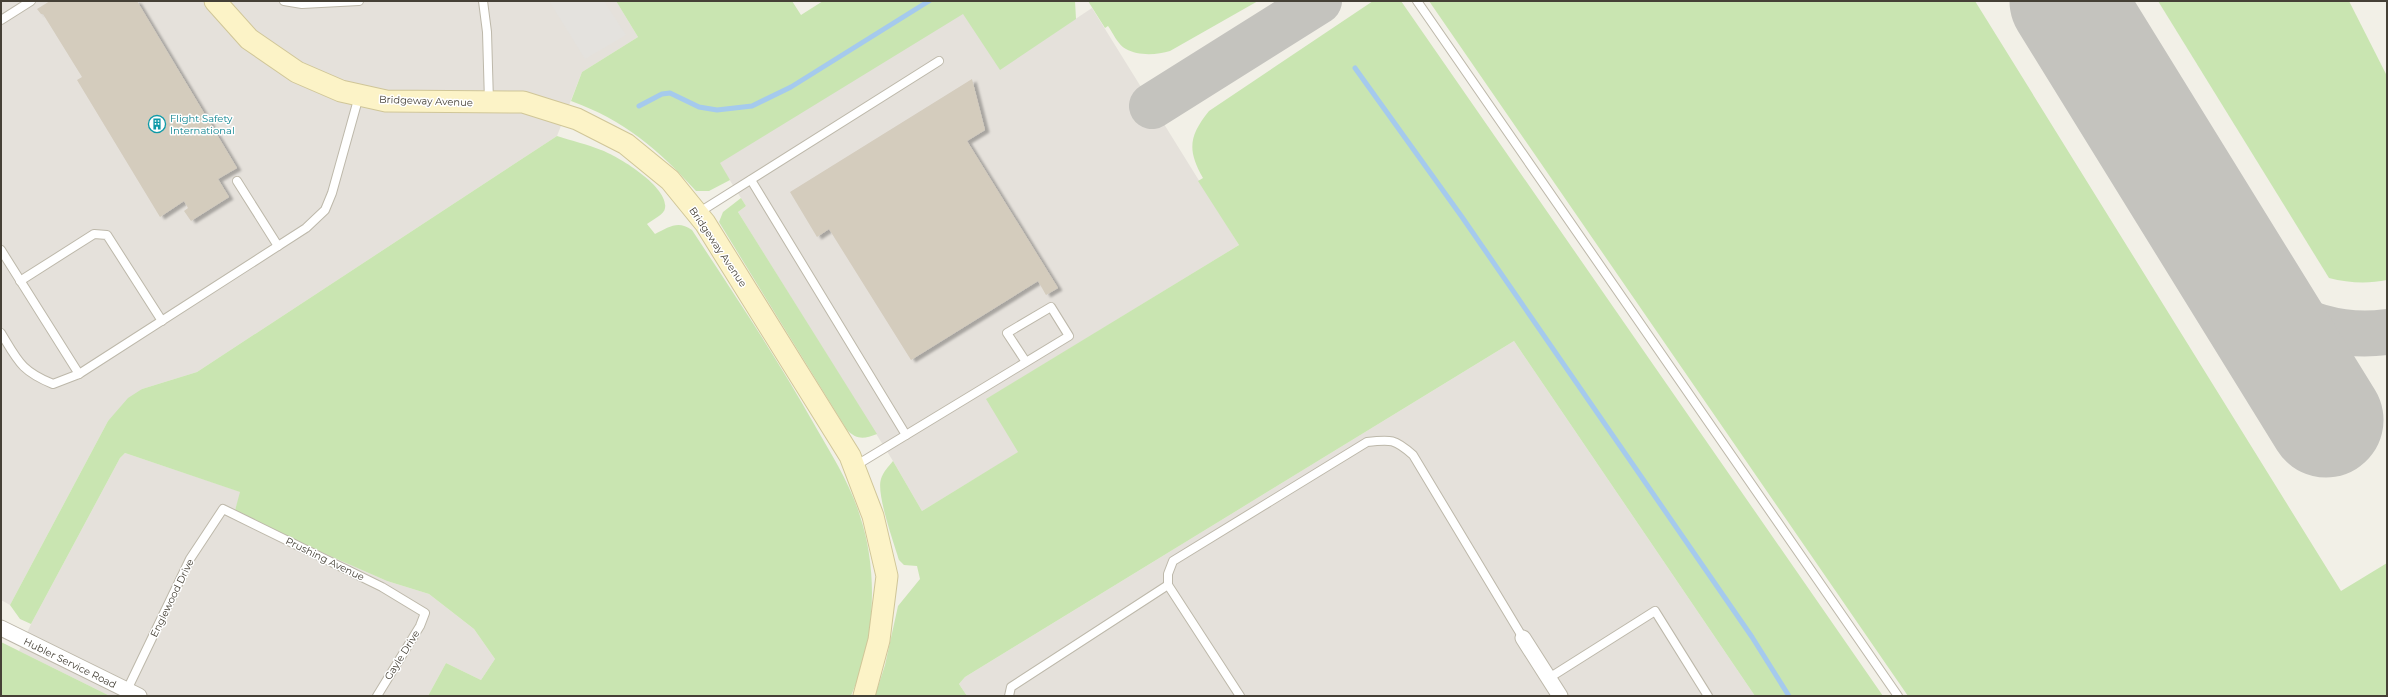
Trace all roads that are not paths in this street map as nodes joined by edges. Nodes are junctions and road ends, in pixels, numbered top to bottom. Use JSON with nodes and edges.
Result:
{"nodes":[{"id":1,"x":31,"y":1,"type":"edge"},
{"id":2,"x":214,"y":1,"type":"edge"},
{"id":3,"x":284,"y":1,"type":"edge"},
{"id":4,"x":359,"y":1,"type":"edge"},
{"id":5,"x":483,"y":1,"type":"edge"},
{"id":6,"x":1417,"y":1,"type":"edge"},
{"id":7,"x":1,"y":20,"type":"edge"},
{"id":8,"x":939,"y":61,"type":"dead end"},
{"id":9,"x":359,"y":96,"type":"junction"},
{"id":10,"x":489,"y":102,"type":"junction"},
{"id":11,"x":751,"y":180,"type":"junction"},
{"id":12,"x":237,"y":181,"type":"dead end"},
{"id":13,"x":697,"y":214,"type":"junction"},
{"id":14,"x":278,"y":246,"type":"junction"},
{"id":15,"x":1,"y":250,"type":"edge"},
{"id":16,"x":20,"y":281,"type":"junction"},
{"id":17,"x":162,"y":321,"type":"junction"},
{"id":18,"x":1,"y":333,"type":"edge"},
{"id":19,"x":1026,"y":362,"type":"junction"},
{"id":20,"x":79,"y":374,"type":"junction"},
{"id":21,"x":906,"y":435,"type":"junction"},
{"id":22,"x":854,"y":467,"type":"junction"},
{"id":23,"x":223,"y":509,"type":"joint"},
{"id":24,"x":1168,"y":585,"type":"junction"},
{"id":25,"x":425,"y":613,"type":"joint"},
{"id":26,"x":1,"y":628,"type":"edge"},
{"id":27,"x":1523,"y":638,"type":"joint"},
{"id":28,"x":1549,"y":678,"type":"junction"},
{"id":29,"x":133,"y":693,"type":"edge"},
{"id":30,"x":377,"y":696,"type":"edge"},
{"id":31,"x":864,"y":696,"type":"edge"},
{"id":32,"x":1009,"y":696,"type":"edge"},
{"id":33,"x":1240,"y":696,"type":"edge"},
{"id":34,"x":1560,"y":696,"type":"edge"},
{"id":35,"x":1708,"y":696,"type":"edge"},
{"id":36,"x":1898,"y":696,"type":"edge"}],
"edges":[{"from":1,"to":7,"type":"lane"},
{"from":2,"to":9,"type":"street","name":"Bridgeway Avenue"},
{"from":3,"to":4,"type":"lane"},
{"from":5,"to":10,"type":"lane"},
{"from":6,"to":36,"type":"lane"},
{"from":8,"to":11,"type":"lane"},
{"from":9,"to":10,"type":"street","name":"Bridgeway Avenue"},
{"from":9,"to":14,"type":"lane"},
{"from":10,"to":13,"type":"street","name":"Bridgeway Avenue"},
{"from":11,"to":13,"type":"lane"},
{"from":11,"to":21,"type":"lane"},
{"from":12,"to":14,"type":"lane"},
{"from":13,"to":22,"type":"street","name":"Bridgeway Avenue"},
{"from":14,"to":17,"type":"lane"},
{"from":15,"to":16,"type":"lane"},
{"from":16,"to":17,"type":"lane"},
{"from":16,"to":20,"type":"lane"},
{"from":17,"to":20,"type":"lane"},
{"from":18,"to":20,"type":"lane"},
{"from":19,"to":19,"type":"lane"},
{"from":19,"to":21,"type":"lane"},
{"from":21,"to":22,"type":"lane"},
{"from":22,"to":31,"type":"street","name":"Bridgeway Avenue"},
{"from":23,"to":25,"type":"lane","name":"Prushing Avenue"},
{"from":23,"to":29,"type":"lane","name":"Englewood Drive"},
{"from":24,"to":27,"type":"lane"},
{"from":24,"to":32,"type":"lane"},
{"from":24,"to":33,"type":"lane"},
{"from":25,"to":30,"type":"lane","name":"Gayle Drive"},
{"from":26,"to":29,"type":"street","name":"Hubler Service Road"},
{"from":27,"to":28,"type":"street"},
{"from":28,"to":34,"type":"street"},
{"from":28,"to":35,"type":"lane"}]}
